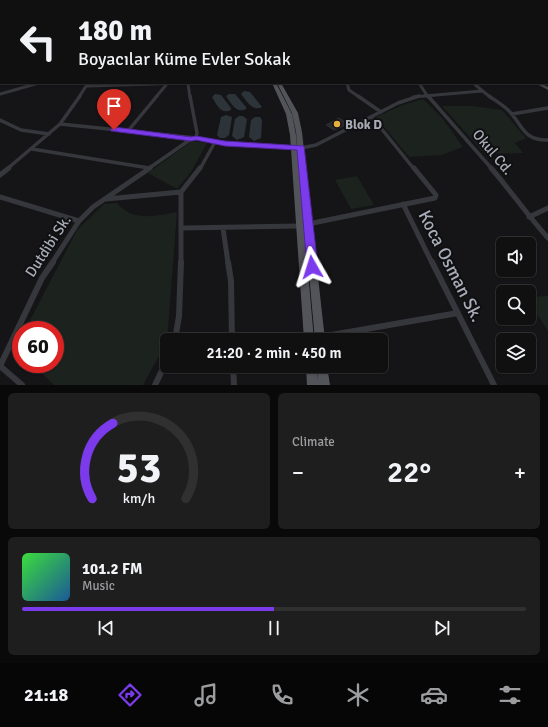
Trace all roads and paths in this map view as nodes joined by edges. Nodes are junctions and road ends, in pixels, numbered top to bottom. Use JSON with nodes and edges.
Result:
{"nodes":[{"id":1,"x":35,"y":84,"type":"edge"},
{"id":2,"x":88,"y":84,"type":"edge"},
{"id":3,"x":188,"y":84,"type":"edge"},
{"id":4,"x":274,"y":84,"type":"edge"},
{"id":5,"x":280,"y":84,"type":"edge"},
{"id":6,"x":347,"y":84,"type":"edge"},
{"id":7,"x":420,"y":84,"type":"edge"},
{"id":8,"x":473,"y":84,"type":"edge"},
{"id":9,"x":539,"y":84,"type":"edge"},
{"id":10,"x":166,"y":86,"type":"junction"},
{"id":11,"x":548,"y":89,"type":"edge"},
{"id":12,"x":482,"y":91,"type":"junction"},
{"id":13,"x":0,"y":94,"type":"edge"},
{"id":14,"x":426,"y":95,"type":"junction"},
{"id":15,"x":548,"y":108,"type":"edge"},
{"id":16,"x":381,"y":112,"type":"junction"},
{"id":17,"x":512,"y":114,"type":"junction"},
{"id":18,"x":372,"y":117,"type":"junction"},
{"id":19,"x":0,"y":120,"type":"edge"},
{"id":20,"x":60,"y":124,"type":"junction"},
{"id":21,"x":128,"y":131,"type":"junction"},
{"id":22,"x":49,"y":134,"type":"junction"},
{"id":23,"x":193,"y":139,"type":"junction"},
{"id":24,"x":548,"y":140,"type":"edge"},
{"id":25,"x":215,"y":142,"type":"junction"},
{"id":26,"x":298,"y":148,"type":"junction"},
{"id":27,"x":32,"y":149,"type":"junction"},
{"id":28,"x":150,"y":168,"type":"junction"},
{"id":29,"x":0,"y":175,"type":"edge"},
{"id":30,"x":181,"y":192,"type":"junction"},
{"id":31,"x":0,"y":197,"type":"edge"},
{"id":32,"x":104,"y":200,"type":"junction"},
{"id":33,"x":403,"y":204,"type":"junction"},
{"id":34,"x":548,"y":208,"type":"edge"},
{"id":35,"x":529,"y":216,"type":"junction"},
{"id":36,"x":78,"y":221,"type":"junction"},
{"id":37,"x":304,"y":225,"type":"junction"},
{"id":38,"x":182,"y":228,"type":"junction"},
{"id":39,"x":223,"y":228,"type":"junction"},
{"id":40,"x":548,"y":238,"type":"edge"},
{"id":41,"x":458,"y":313,"type":"junction"},
{"id":42,"x":176,"y":333,"type":"edge"},
{"id":43,"x":232,"y":333,"type":"edge"},
{"id":44,"x":314,"y":333,"type":"edge"},
{"id":45,"x":348,"y":333,"type":"edge"},
{"id":46,"x":0,"y":366,"type":"edge"},
{"id":47,"x":161,"y":373,"type":"edge"},
{"id":48,"x":233,"y":373,"type":"edge"},
{"id":49,"x":312,"y":373,"type":"edge"},
{"id":50,"x":323,"y":373,"type":"edge"},
{"id":51,"x":22,"y":385,"type":"edge"},
{"id":52,"x":155,"y":385,"type":"edge"},
{"id":53,"x":234,"y":385,"type":"edge"},
{"id":54,"x":313,"y":385,"type":"edge"},
{"id":55,"x":324,"y":385,"type":"edge"},
{"id":56,"x":494,"y":385,"type":"edge"}],
"edges":[{"from":1,"to":13,"type":"street"},
{"from":2,"to":10,"type":"street"},
{"from":2,"to":20,"type":"street"},
{"from":3,"to":10,"type":"street"},
{"from":3,"to":23,"type":"street"},
{"from":4,"to":26,"type":"main road"},
{"from":5,"to":26,"type":"main road"},
{"from":6,"to":16,"type":"street"},
{"from":7,"to":14,"type":"street","name":"Okul Cd."},
{"from":8,"to":12,"type":"street"},
{"from":9,"to":11,"type":"street"},
{"from":10,"to":21,"type":"street"},
{"from":12,"to":14,"type":"street"},
{"from":12,"to":17,"type":"street"},
{"from":14,"to":16,"type":"street"},
{"from":14,"to":35,"type":"street","name":"Okul Cd."},
{"from":15,"to":17,"type":"street"},
{"from":16,"to":18,"type":"street"},
{"from":17,"to":24,"type":"street"},
{"from":18,"to":26,"type":"street"},
{"from":18,"to":33,"type":"street"},
{"from":19,"to":22,"type":"street"},
{"from":20,"to":21,"type":"street"},
{"from":20,"to":22,"type":"street"},
{"from":21,"to":23,"type":"street"},
{"from":22,"to":27,"type":"street"},
{"from":23,"to":25,"type":"street"},
{"from":23,"to":28,"type":"street","name":"Dutdibi Sk."},
{"from":25,"to":26,"type":"street"},
{"from":25,"to":30,"type":"street"},
{"from":26,"to":37,"type":"main road"},
{"from":27,"to":28,"type":"street"},
{"from":27,"to":29,"type":"street"},
{"from":28,"to":32,"type":"street","name":"Dutdibi Sk."},
{"from":30,"to":32,"type":"street"},
{"from":30,"to":38,"type":"street"},
{"from":31,"to":36,"type":"street"},
{"from":32,"to":36,"type":"street","name":"Dutdibi Sk."},
{"from":33,"to":37,"type":"street"},
{"from":33,"to":41,"type":"street","name":"Koca Osman Sk."},
{"from":34,"to":35,"type":"street"},
{"from":35,"to":40,"type":"street","name":"Okul Cd."},
{"from":36,"to":46,"type":"street","name":"Dutdibi Sk."},
{"from":37,"to":39,"type":"street"},
{"from":37,"to":44,"type":"main road"},
{"from":38,"to":39,"type":"street"},
{"from":38,"to":42,"type":"street"},
{"from":39,"to":43,"type":"street"},
{"from":41,"to":45,"type":"street"},
{"from":41,"to":56,"type":"street","name":"Koca Osman Sk."},
{"from":46,"to":51,"type":"street"},
{"from":47,"to":52,"type":"street"},
{"from":48,"to":53,"type":"street"},
{"from":49,"to":54,"type":"main road"},
{"from":50,"to":55,"type":"main road"}]}
